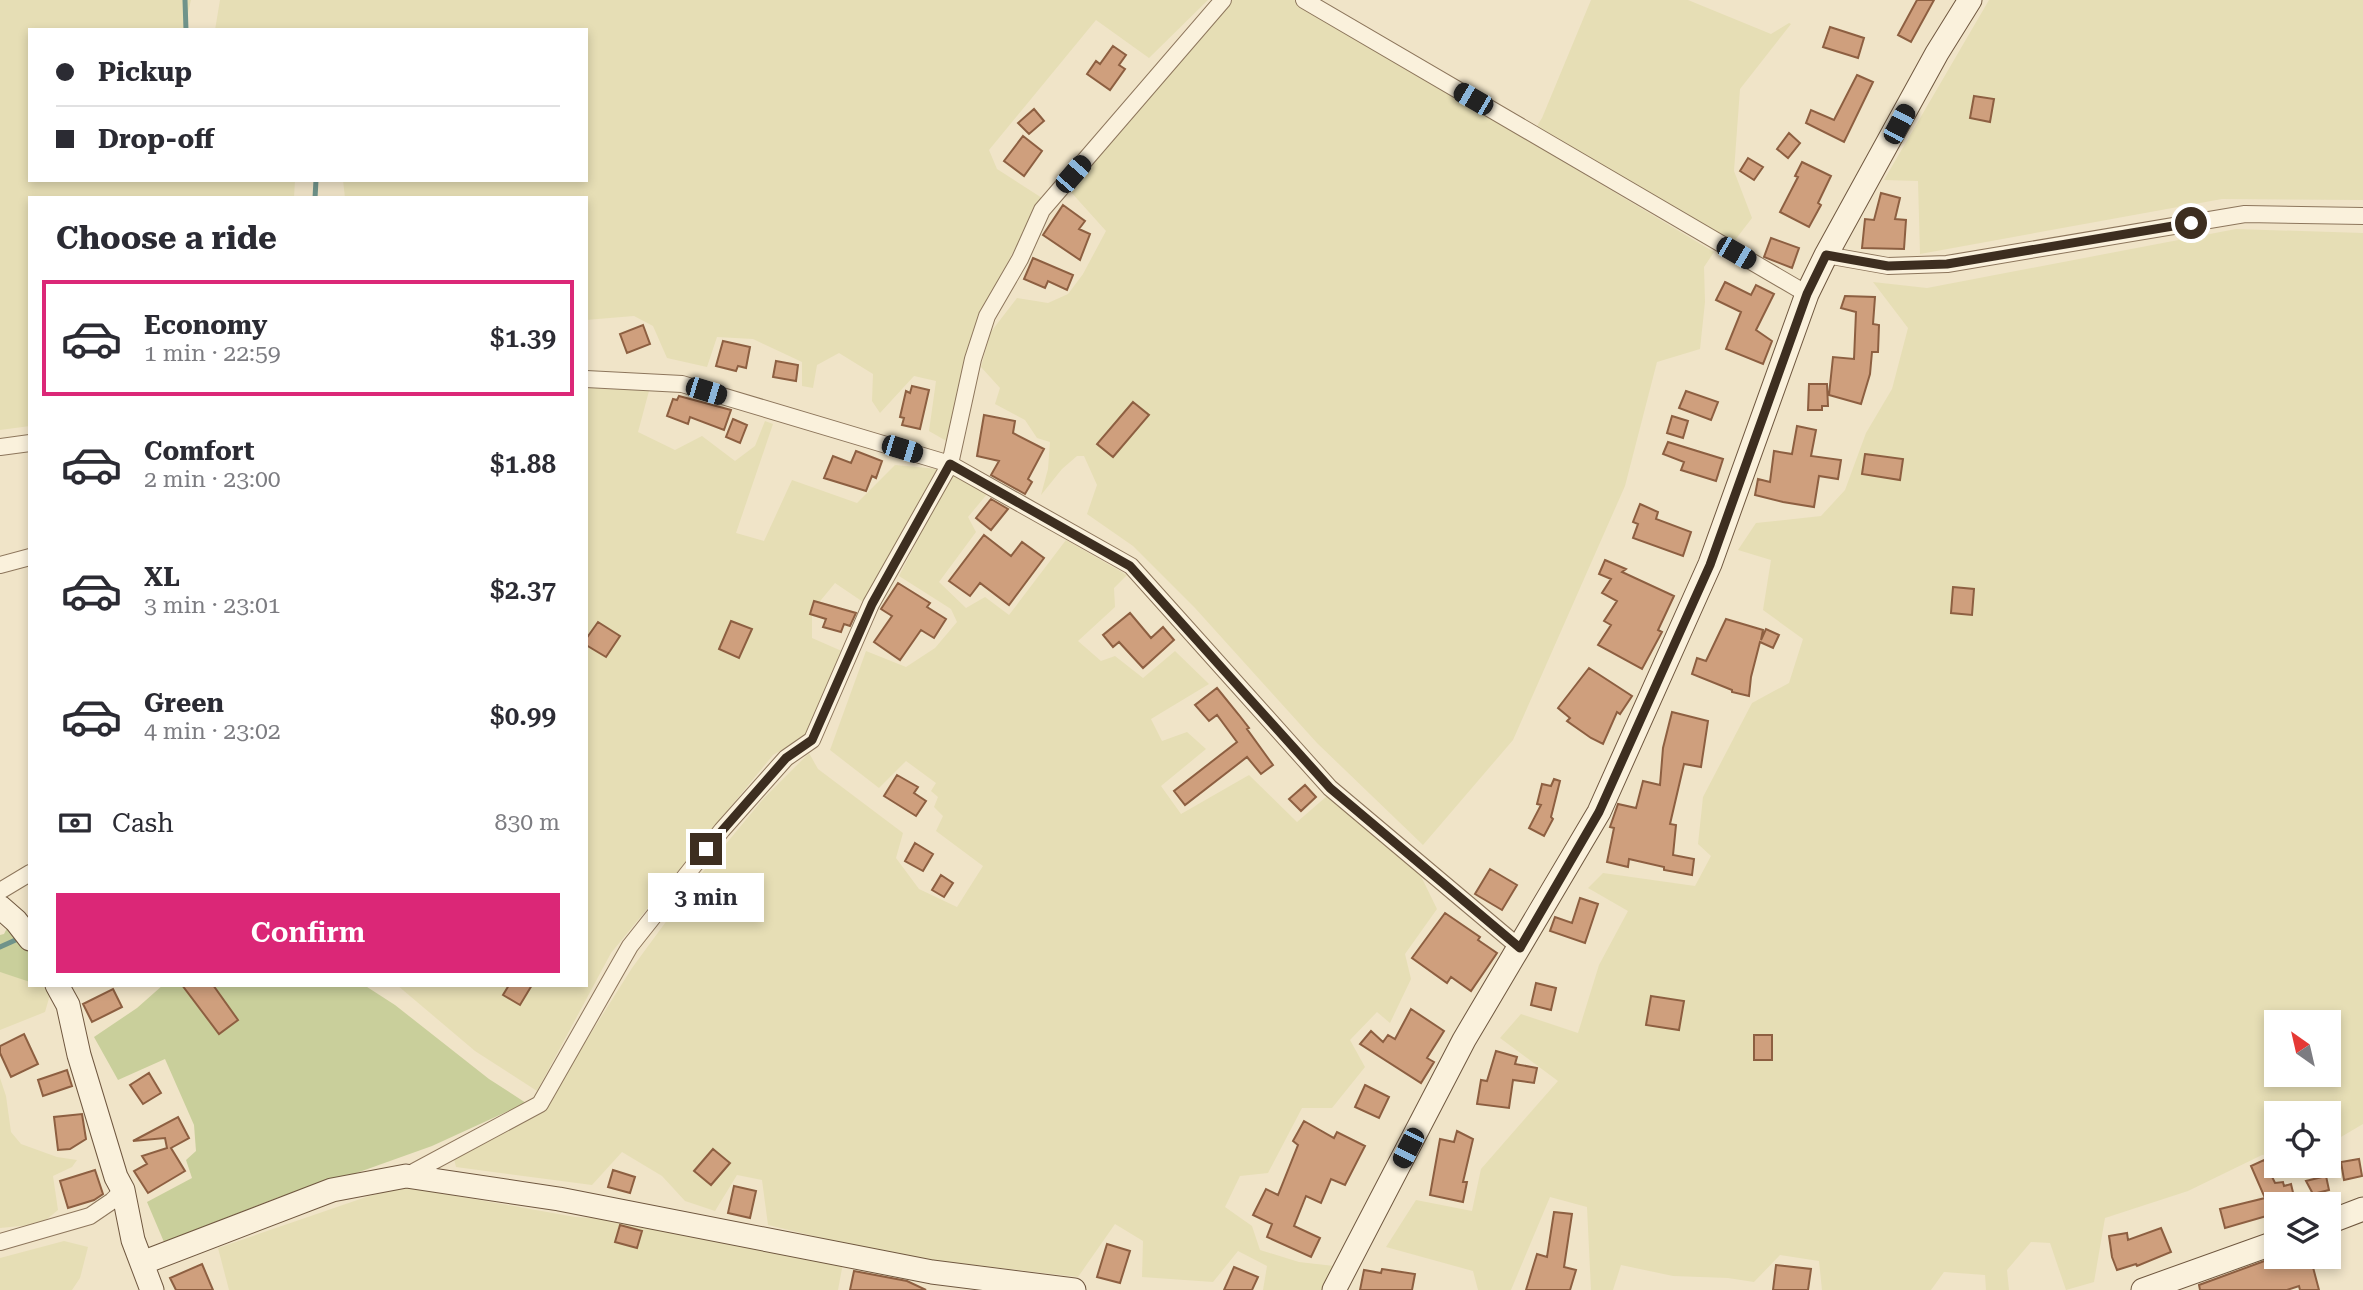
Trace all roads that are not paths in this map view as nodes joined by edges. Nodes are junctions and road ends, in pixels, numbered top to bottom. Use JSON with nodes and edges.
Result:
{"nodes":[{"id":1,"x":1223,"y":0,"type":"edge"},
{"id":2,"x":1304,"y":0,"type":"edge"},
{"id":3,"x":1970,"y":0,"type":"edge"},
{"id":4,"x":2363,"y":216,"type":"edge"},
{"id":5,"x":1826,"y":255,"type":"junction"},
{"id":6,"x":1807,"y":294,"type":"junction"},
{"id":7,"x":588,"y":379,"type":"edge"},
{"id":8,"x":28,"y":443,"type":"edge"},
{"id":9,"x":0,"y":447,"type":"edge"},
{"id":10,"x":950,"y":464,"type":"junction"},
{"id":11,"x":28,"y":558,"type":"edge"},
{"id":12,"x":0,"y":565,"type":"edge"},
{"id":13,"x":28,"y":874,"type":"edge"},
{"id":14,"x":0,"y":891,"type":"edge"},
{"id":15,"x":1520,"y":948,"type":"junction"},
{"id":16,"x":58,"y":987,"type":"edge"},
{"id":17,"x":406,"y":1176,"type":"junction"},
{"id":18,"x":123,"y":1190,"type":"junction"},
{"id":19,"x":2363,"y":1209,"type":"edge"},
{"id":20,"x":2341,"y":1217,"type":"edge"},
{"id":21,"x":0,"y":1242,"type":"edge"},
{"id":22,"x":2264,"y":1247,"type":"edge"},
{"id":23,"x":142,"y":1263,"type":"junction"},
{"id":24,"x":152,"y":1290,"type":"edge"},
{"id":25,"x":1074,"y":1290,"type":"edge"},
{"id":26,"x":1334,"y":1290,"type":"edge"},
{"id":27,"x":2143,"y":1290,"type":"edge"}],
"edges":[{"from":1,"to":10,"type":"street"},
{"from":2,"to":6,"type":"street"},
{"from":3,"to":5,"type":"street"},
{"from":4,"to":5,"type":"street"},
{"from":5,"to":6,"type":"street"},
{"from":6,"to":15,"type":"street"},
{"from":7,"to":10,"type":"street"},
{"from":8,"to":9,"type":"street"},
{"from":10,"to":15,"type":"street"},
{"from":10,"to":17,"type":"street"},
{"from":11,"to":12,"type":"street"},
{"from":13,"to":14,"type":"street"},
{"from":15,"to":26,"type":"street"},
{"from":16,"to":18,"type":"street"},
{"from":17,"to":23,"type":"street"},
{"from":17,"to":25,"type":"street"},
{"from":18,"to":21,"type":"street"},
{"from":18,"to":23,"type":"street"},
{"from":19,"to":20,"type":"street"},
{"from":22,"to":27,"type":"street"},
{"from":23,"to":24,"type":"street"}]}
